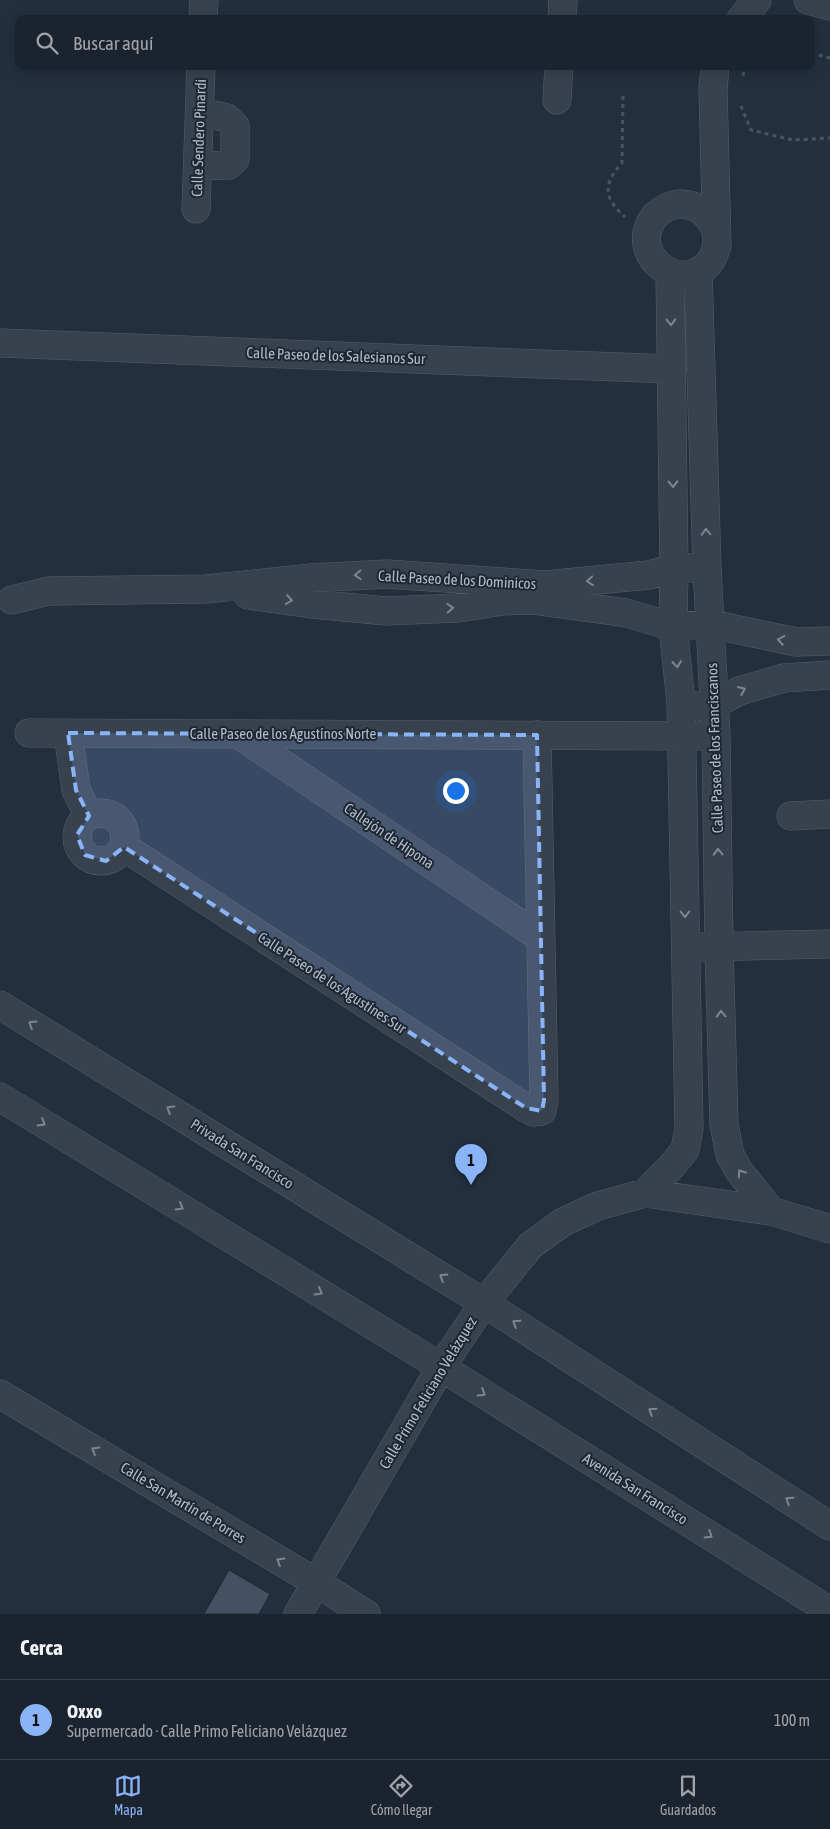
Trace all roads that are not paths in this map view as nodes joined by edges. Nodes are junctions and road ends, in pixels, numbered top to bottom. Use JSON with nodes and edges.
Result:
{"nodes":[{"id":1,"x":204,"y":0,"type":"edge"},
{"id":2,"x":563,"y":0,"type":"edge"},
{"id":3,"x":757,"y":0,"type":"edge"},
{"id":4,"x":808,"y":0,"type":"edge"},
{"id":5,"x":830,"y":6,"type":"edge"},
{"id":6,"x":203,"y":15,"type":"edge"},
{"id":7,"x":562,"y":15,"type":"edge"},
{"id":8,"x":744,"y":15,"type":"edge"},
{"id":9,"x":201,"y":70,"type":"edge"},
{"id":10,"x":559,"y":70,"type":"edge"},
{"id":11,"x":715,"y":70,"type":"edge"},
{"id":12,"x":557,"y":100,"type":"dead end"},
{"id":13,"x":200,"y":112,"type":"junction"},
{"id":14,"x":198,"y":166,"type":"junction"},
{"id":15,"x":196,"y":209,"type":"dead end"},
{"id":16,"x":716,"y":230,"type":"junction"},
{"id":17,"x":698,"y":271,"type":"junction"},
{"id":18,"x":670,"y":273,"type":"junction"},
{"id":19,"x":0,"y":344,"type":"edge"},
{"id":20,"x":672,"y":370,"type":"junction"},
{"id":21,"x":674,"y":568,"type":"junction"},
{"id":22,"x":707,"y":568,"type":"junction"},
{"id":23,"x":627,"y":577,"type":"junction"},
{"id":24,"x":206,"y":589,"type":"junction"},
{"id":25,"x":545,"y":593,"type":"junction"},
{"id":26,"x":12,"y":600,"type":"dead end"},
{"id":27,"x":627,"y":613,"type":"junction"},
{"id":28,"x":710,"y":624,"type":"junction"},
{"id":29,"x":673,"y":627,"type":"junction"},
{"id":30,"x":830,"y":641,"type":"edge"},
{"id":31,"x":830,"y":675,"type":"edge"},
{"id":32,"x":714,"y":705,"type":"junction"},
{"id":33,"x":680,"y":706,"type":"junction"},
{"id":34,"x":29,"y":733,"type":"dead end"},
{"id":35,"x":68,"y":733,"type":"junction"},
{"id":36,"x":238,"y":734,"type":"junction"},
{"id":37,"x":537,"y":735,"type":"junction"},
{"id":38,"x":682,"y":736,"type":"junction"},
{"id":39,"x":716,"y":736,"type":"junction"},
{"id":40,"x":830,"y":814,"type":"edge"},
{"id":41,"x":89,"y":816,"type":"junction"},
{"id":42,"x":791,"y":816,"type":"dead end"},
{"id":43,"x":124,"y":847,"type":"junction"},
{"id":44,"x":541,"y":938,"type":"junction"},
{"id":45,"x":830,"y":944,"type":"edge"},
{"id":46,"x":686,"y":946,"type":"junction"},
{"id":47,"x":719,"y":947,"type":"junction"},
{"id":48,"x":0,"y":1004,"type":"edge"},
{"id":49,"x":0,"y":1097,"type":"edge"},
{"id":50,"x":645,"y":1192,"type":"junction"},
{"id":51,"x":771,"y":1212,"type":"junction"},
{"id":52,"x":830,"y":1229,"type":"edge"},
{"id":53,"x":484,"y":1303,"type":"junction"},
{"id":54,"x":441,"y":1367,"type":"junction"},
{"id":55,"x":0,"y":1394,"type":"edge"},
{"id":56,"x":830,"y":1526,"type":"edge"},
{"id":57,"x":317,"y":1583,"type":"junction"},
{"id":58,"x":830,"y":1611,"type":"edge"},
{"id":59,"x":298,"y":1614,"type":"edge"},
{"id":60,"x":366,"y":1614,"type":"edge"}],
"edges":[{"from":1,"to":6,"type":"street"},
{"from":2,"to":7,"type":"street"},
{"from":3,"to":8,"type":"street"},
{"from":4,"to":5,"type":"street"},
{"from":9,"to":13,"type":"street","name":"Calle Sendero Pinardi"},
{"from":10,"to":12,"type":"street"},
{"from":11,"to":16,"type":"street"},
{"from":13,"to":14,"type":"street","name":"Calle Sendero Pinardi"},
{"from":13,"to":14,"type":"street"},
{"from":14,"to":15,"type":"street","name":"Calle Sendero Pinardi"},
{"from":16,"to":17,"type":"street"},
{"from":16,"to":18,"type":"street"},
{"from":17,"to":18,"type":"street"},
{"from":22,"to":17,"type":"street","name":"Calle Paseo de los Franciscanos","one_way":true},
{"from":18,"to":20,"type":"street","one_way":true},
{"from":19,"to":20,"type":"street","name":"Calle Paseo de los Salesianos Sur"},
{"from":20,"to":21,"type":"street","one_way":true},
{"from":21,"to":22,"type":"street","name":"Calle Paseo de los Dominicos"},
{"from":21,"to":23,"type":"street","name":"Calle Paseo de los Dominicos"},
{"from":21,"to":29,"type":"street"},
{"from":22,"to":28,"type":"street","name":"Calle Paseo de los Franciscanos"},
{"from":23,"to":25,"type":"street","name":"Calle Paseo de los Dominicos","one_way":true},
{"from":23,"to":27,"type":"street"},
{"from":25,"to":24,"type":"street","name":"Calle Paseo de los Dominicos","one_way":true},
{"from":24,"to":25,"type":"street","name":"Calle Paseo de los Dominicos","one_way":true},
{"from":24,"to":26,"type":"street","name":"Calle Paseo de los Dominicos"},
{"from":25,"to":27,"type":"street","name":"Calle Paseo de los Dominicos"},
{"from":27,"to":29,"type":"street","name":"Calle Paseo de los Dominicos"},
{"from":28,"to":29,"type":"street"},
{"from":30,"to":28,"type":"street","one_way":true},
{"from":28,"to":32,"type":"street","name":"Calle Paseo de los Franciscanos"},
{"from":29,"to":33,"type":"street","one_way":true},
{"from":32,"to":31,"type":"street","one_way":true},
{"from":32,"to":33,"type":"street"},
{"from":32,"to":39,"type":"street","name":"Calle Paseo de los Franciscanos"},
{"from":33,"to":38,"type":"street"},
{"from":34,"to":35,"type":"street","name":"Calle Paseo de los Agustínos Norte"},
{"from":35,"to":36,"type":"street","name":"Calle Paseo de los Agustínos Norte"},
{"from":35,"to":41,"type":"street"},
{"from":36,"to":37,"type":"street","name":"Calle Paseo de los Agustínos Norte"},
{"from":36,"to":44,"type":"street","name":"Callejón de Hipona"},
{"from":37,"to":38,"type":"street","name":"Calle Paseo de los Agustínos Norte"},
{"from":37,"to":44,"type":"street"},
{"from":38,"to":39,"type":"street","name":"Calle Paseo de los Agustínos Norte"},
{"from":38,"to":46,"type":"street","one_way":true},
{"from":47,"to":39,"type":"street","name":"Calle Paseo de los Franciscanos","one_way":true},
{"from":40,"to":42,"type":"street"},
{"from":41,"to":43,"type":"street"},
{"from":41,"to":43,"type":"street"},
{"from":43,"to":44,"type":"street","name":"Calle Paseo de los Agustínes Sur"},
{"from":45,"to":47,"type":"street"},
{"from":46,"to":47,"type":"street"},
{"from":46,"to":50,"type":"street"},
{"from":51,"to":47,"type":"street","name":"Calle Paseo de los Franciscanos","one_way":true},
{"from":53,"to":48,"type":"street","name":"Privada San Francisco","one_way":true},
{"from":49,"to":54,"type":"street","one_way":true},
{"from":50,"to":51,"type":"street","name":"Calle Primo Feliciano Velázquez"},
{"from":50,"to":53,"type":"street","name":"Calle Primo Feliciano Velázquez"},
{"from":51,"to":52,"type":"street","name":"Calle Primo Feliciano Velázquez"},
{"from":53,"to":54,"type":"street","name":"Calle Primo Feliciano Velázquez"},
{"from":56,"to":53,"type":"street","one_way":true},
{"from":54,"to":57,"type":"street","name":"Calle Primo Feliciano Velázquez"},
{"from":54,"to":58,"type":"street","name":"Avenida San Francisco","one_way":true},
{"from":57,"to":55,"type":"street","name":"Calle San Martín de Porres","one_way":true},
{"from":57,"to":59,"type":"street","name":"Calle Primo Feliciano Velázquez"},
{"from":57,"to":60,"type":"street","name":"Calle San Martín de Porres"}]}
